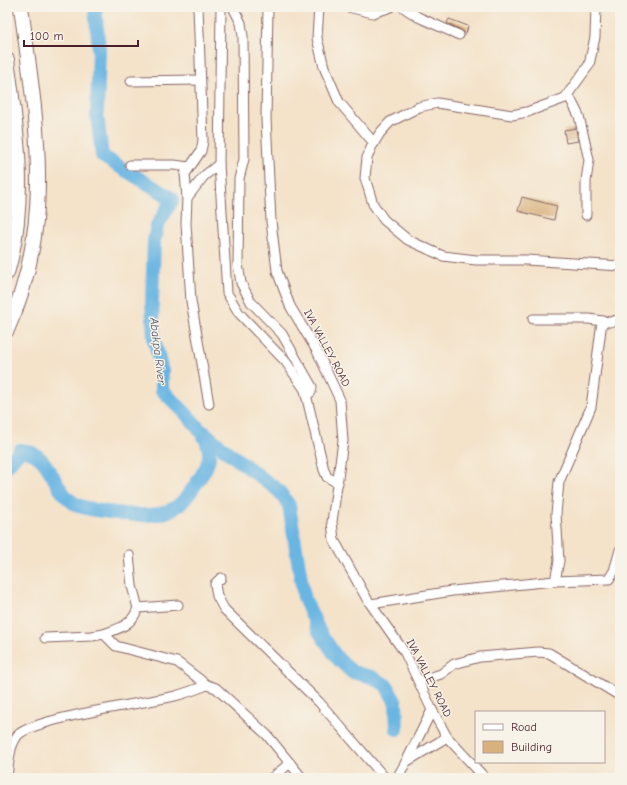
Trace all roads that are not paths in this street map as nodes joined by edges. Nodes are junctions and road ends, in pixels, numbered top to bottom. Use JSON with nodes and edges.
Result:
{"nodes":[{"id":1,"x":21,"y":7,"type":"edge"},
{"id":2,"x":198,"y":7,"type":"edge"},
{"id":3,"x":221,"y":7,"type":"edge"},
{"id":4,"x":233,"y":7,"type":"edge"},
{"id":5,"x":268,"y":7,"type":"edge"},
{"id":6,"x":319,"y":7,"type":"edge"},
{"id":7,"x":348,"y":7,"type":"edge"},
{"id":8,"x":391,"y":7,"type":"edge"},
{"id":9,"x":403,"y":7,"type":"edge"},
{"id":10,"x":596,"y":7,"type":"edge"},
{"id":11,"x":458,"y":35,"type":"dead end"},
{"id":12,"x":7,"y":60,"type":"edge"},
{"id":13,"x":200,"y":80,"type":"junction"},
{"id":14,"x":131,"y":81,"type":"dead end"},
{"id":15,"x":568,"y":94,"type":"junction"},
{"id":16,"x":374,"y":143,"type":"junction"},
{"id":17,"x":219,"y":164,"type":"junction"},
{"id":18,"x":130,"y":166,"type":"dead end"},
{"id":19,"x":189,"y":167,"type":"junction"},
{"id":20,"x":187,"y":198,"type":"junction"},
{"id":21,"x":586,"y":215,"type":"dead end"},
{"id":22,"x":620,"y":266,"type":"edge"},
{"id":23,"x":7,"y":272,"type":"edge"},
{"id":24,"x":533,"y":319,"type":"dead end"},
{"id":25,"x":620,"y":319,"type":"edge"},
{"id":26,"x":602,"y":321,"type":"junction"},
{"id":27,"x":7,"y":330,"type":"edge"},
{"id":28,"x":306,"y":396,"type":"junction"},
{"id":29,"x":209,"y":404,"type":"dead end"},
{"id":30,"x":338,"y":483,"type":"junction"},
{"id":31,"x":620,"y":550,"type":"edge"},
{"id":32,"x":129,"y":555,"type":"dead end"},
{"id":33,"x":221,"y":578,"type":"dead end"},
{"id":34,"x":555,"y":581,"type":"junction"},
{"id":35,"x":371,"y":604,"type":"junction"},
{"id":36,"x":178,"y":605,"type":"dead end"},
{"id":37,"x":138,"y":608,"type":"junction"},
{"id":38,"x":104,"y":634,"type":"junction"},
{"id":39,"x":45,"y":638,"type":"dead end"},
{"id":40,"x":419,"y":681,"type":"junction"},
{"id":41,"x":207,"y":686,"type":"junction"},
{"id":42,"x":620,"y":696,"type":"edge"},
{"id":43,"x":432,"y":710,"type":"junction"},
{"id":44,"x":447,"y":737,"type":"junction"},
{"id":45,"x":406,"y":762,"type":"junction"},
{"id":46,"x":290,"y":763,"type":"junction"},
{"id":47,"x":7,"y":776,"type":"edge"},
{"id":48,"x":272,"y":778,"type":"edge"},
{"id":49,"x":302,"y":778,"type":"edge"},
{"id":50,"x":385,"y":778,"type":"edge"},
{"id":51,"x":397,"y":778,"type":"edge"},
{"id":52,"x":485,"y":778,"type":"edge"}],
"edges":[{"from":1,"to":27,"type":"highway"},
{"from":2,"to":13,"type":"street"},
{"from":3,"to":17,"type":"street"},
{"from":4,"to":28,"type":"street"},
{"from":5,"to":30,"type":"street","name":"IVA VALLEY ROAD"},
{"from":6,"to":16,"type":"street"},
{"from":7,"to":8,"type":"street"},
{"from":9,"to":11,"type":"street"},
{"from":10,"to":15,"type":"street"},
{"from":12,"to":23,"type":"highway"},
{"from":13,"to":14,"type":"street"},
{"from":13,"to":19,"type":"street"},
{"from":15,"to":16,"type":"street"},
{"from":15,"to":21,"type":"street"},
{"from":16,"to":22,"type":"street"},
{"from":17,"to":20,"type":"street"},
{"from":17,"to":28,"type":"street"},
{"from":18,"to":19,"type":"street"},
{"from":19,"to":20,"type":"street"},
{"from":20,"to":29,"type":"street"},
{"from":24,"to":26,"type":"street"},
{"from":25,"to":26,"type":"street"},
{"from":26,"to":34,"type":"street"},
{"from":28,"to":30,"type":"street"},
{"from":30,"to":35,"type":"street","name":"IVA VALLEY ROAD"},
{"from":31,"to":34,"type":"street"},
{"from":32,"to":37,"type":"street"},
{"from":33,"to":50,"type":"street"},
{"from":34,"to":35,"type":"street"},
{"from":35,"to":40,"type":"street","name":"IVA VALLEY ROAD"},
{"from":36,"to":37,"type":"street"},
{"from":37,"to":38,"type":"street"},
{"from":38,"to":39,"type":"street"},
{"from":38,"to":41,"type":"street"},
{"from":40,"to":42,"type":"street"},
{"from":40,"to":43,"type":"street","name":"IVA VALLEY ROAD"},
{"from":41,"to":46,"type":"street"},
{"from":41,"to":47,"type":"street"},
{"from":43,"to":44,"type":"street","name":"IVA VALLEY ROAD"},
{"from":43,"to":45,"type":"street"},
{"from":44,"to":45,"type":"street"},
{"from":44,"to":52,"type":"street","name":"IVA VALLEY ROAD"},
{"from":45,"to":51,"type":"street"},
{"from":46,"to":48,"type":"street"},
{"from":46,"to":49,"type":"street"}]}
